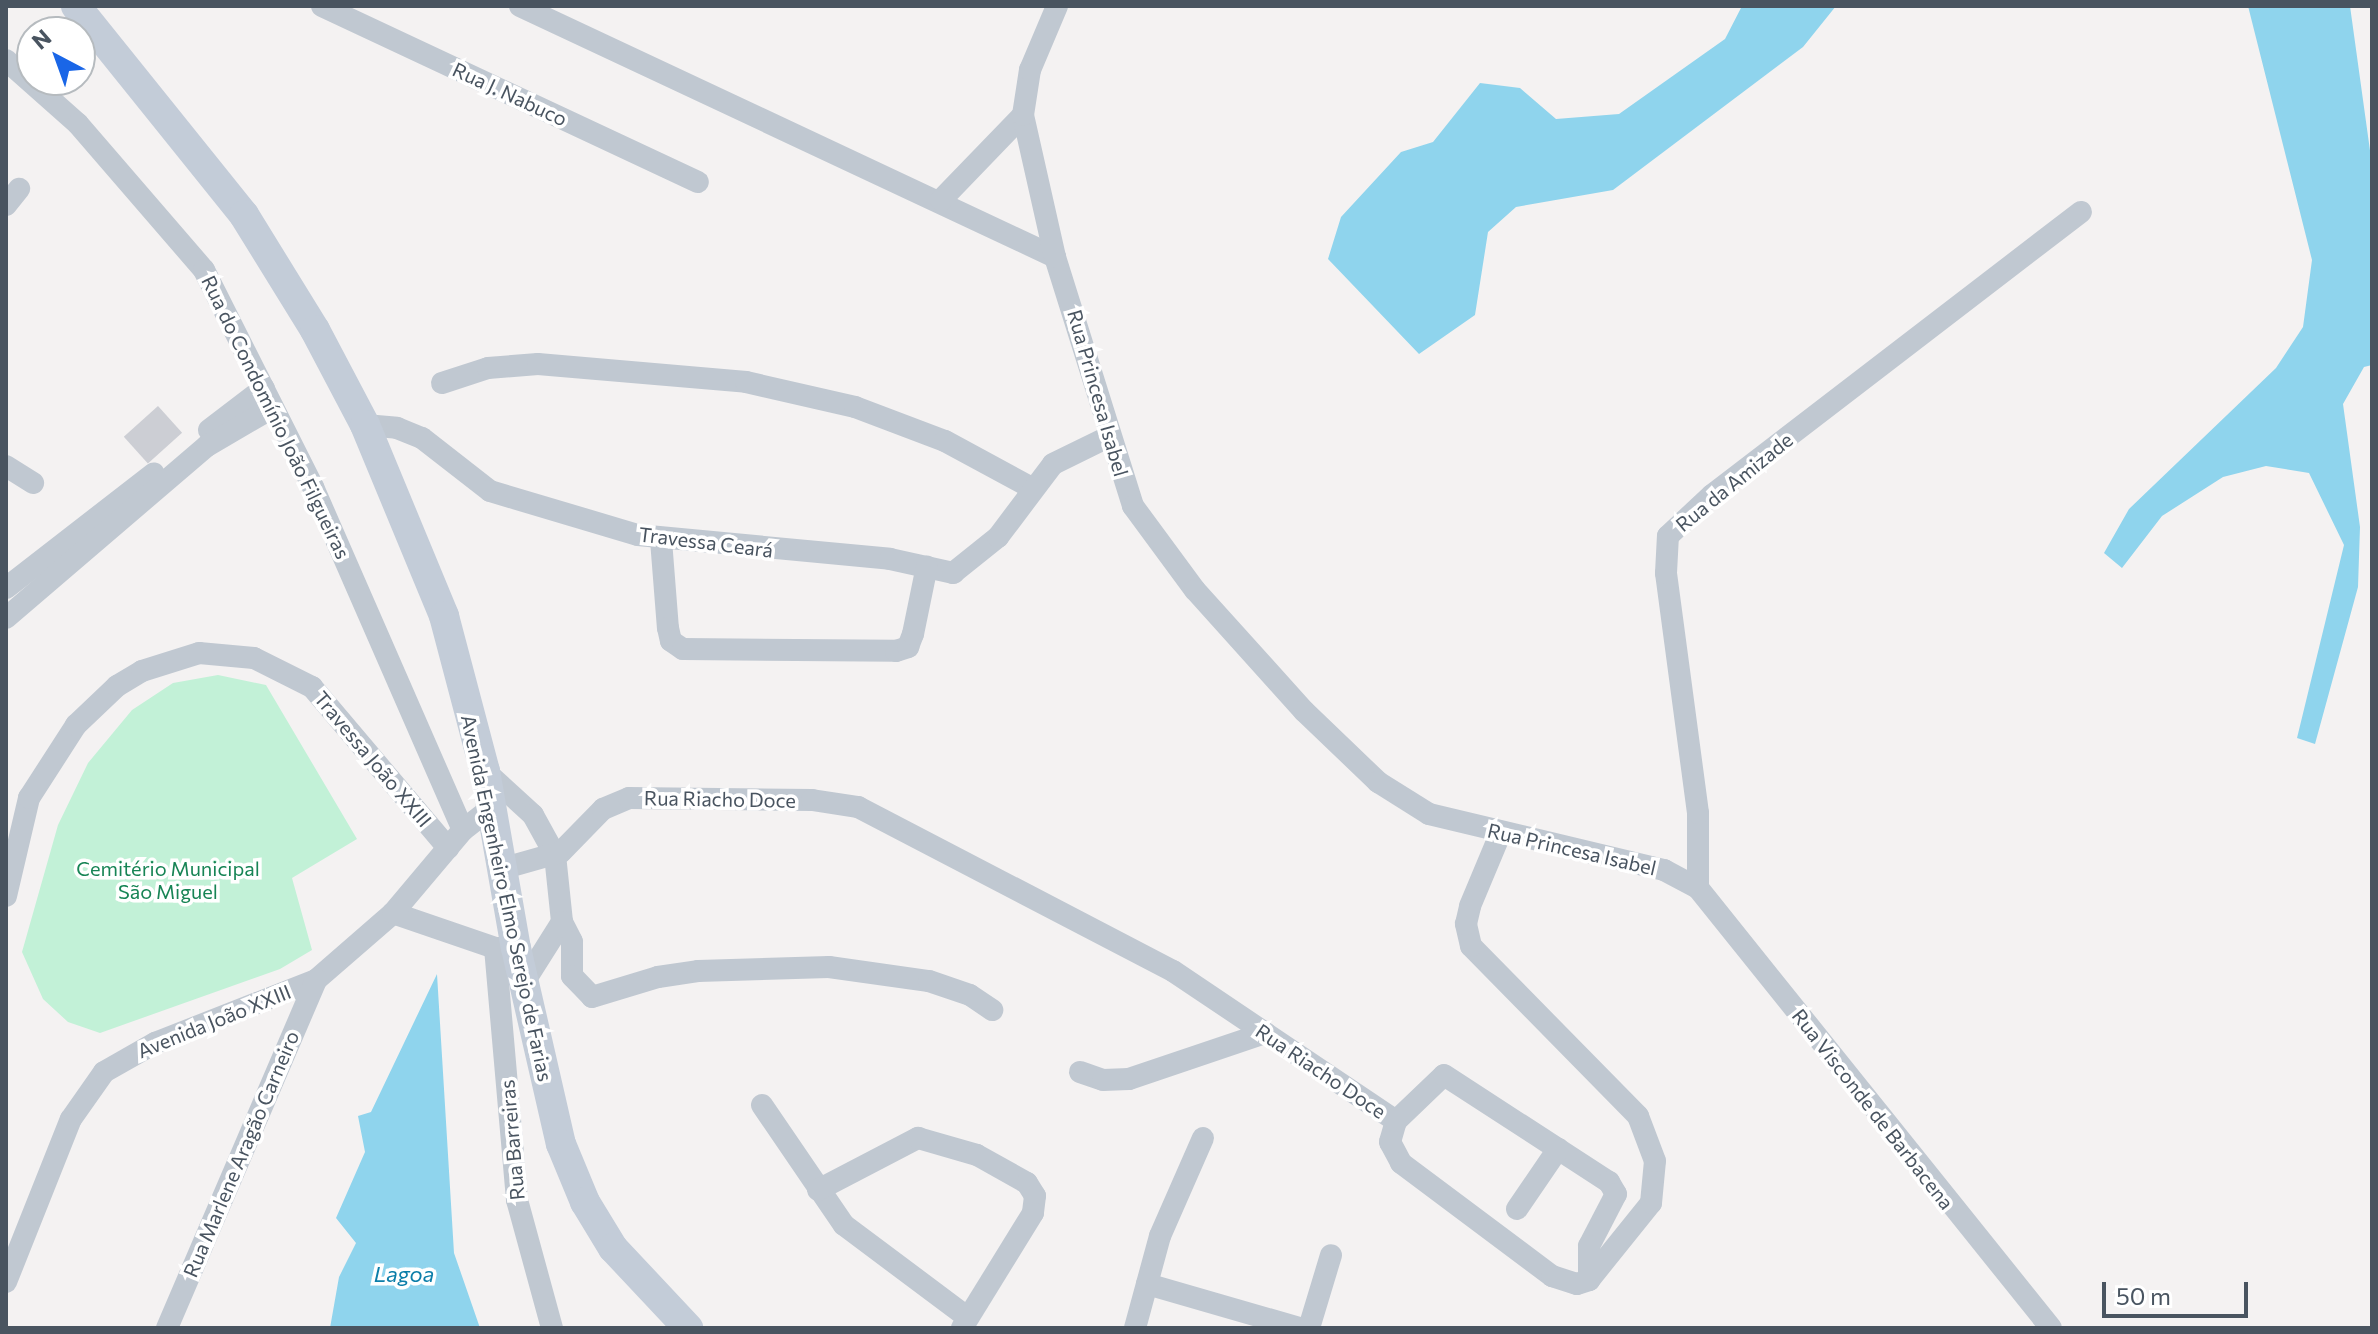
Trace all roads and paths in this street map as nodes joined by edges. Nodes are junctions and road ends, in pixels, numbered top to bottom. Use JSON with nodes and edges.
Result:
{"nodes":[{"id":1,"x":76,"y":6,"type":"edge"},
{"id":2,"x":322,"y":6,"type":"edge"},
{"id":3,"x":520,"y":6,"type":"edge"},
{"id":4,"x":1057,"y":6,"type":"edge"},
{"id":5,"x":6,"y":60,"type":"edge"},
{"id":6,"x":1023,"y":115,"type":"junction"},
{"id":7,"x":698,"y":182,"type":"dead end"},
{"id":8,"x":941,"y":200,"type":"junction"},
{"id":9,"x":2081,"y":212,"type":"dead end"},
{"id":10,"x":1055,"y":257,"type":"junction"},
{"id":11,"x":442,"y":383,"type":"dead end"},
{"id":12,"x":268,"y":398,"type":"junction"},
{"id":13,"x":365,"y":425,"type":"junction"},
{"id":14,"x":1108,"y":437,"type":"junction"},
{"id":15,"x":6,"y":466,"type":"edge"},
{"id":16,"x":33,"y":483,"type":"dead end"},
{"id":17,"x":1032,"y":488,"type":"junction"},
{"id":18,"x":661,"y":540,"type":"junction"},
{"id":19,"x":927,"y":566,"type":"junction"},
{"id":20,"x":6,"y":588,"type":"edge"},
{"id":21,"x":6,"y":618,"type":"edge"},
{"id":22,"x":485,"y":771,"type":"junction"},
{"id":23,"x":491,"y":808,"type":"junction"},
{"id":24,"x":463,"y":830,"type":"junction"},
{"id":25,"x":1501,"y":832,"type":"junction"},
{"id":26,"x":448,"y":848,"type":"junction"},
{"id":27,"x":555,"y":855,"type":"junction"},
{"id":28,"x":501,"y":869,"type":"junction"},
{"id":29,"x":1698,"y":888,"type":"junction"},
{"id":30,"x":6,"y":896,"type":"edge"},
{"id":31,"x":393,"y":913,"type":"junction"},
{"id":32,"x":562,"y":922,"type":"junction"},
{"id":33,"x":506,"y":948,"type":"junction"},
{"id":34,"x":316,"y":980,"type":"junction"},
{"id":35,"x":524,"y":982,"type":"junction"},
{"id":36,"x":992,"y":1010,"type":"dead end"},
{"id":37,"x":1265,"y":1033,"type":"junction"},
{"id":38,"x":1080,"y":1072,"type":"dead end"},
{"id":39,"x":762,"y":1105,"type":"dead end"},
{"id":40,"x":1396,"y":1121,"type":"junction"},
{"id":41,"x":1203,"y":1138,"type":"dead end"},
{"id":42,"x":1558,"y":1149,"type":"junction"},
{"id":43,"x":818,"y":1190,"type":"junction"},
{"id":44,"x":1517,"y":1209,"type":"dead end"},
{"id":45,"x":1331,"y":1255,"type":"dead end"},
{"id":46,"x":1589,"y":1280,"type":"junction"},
{"id":47,"x":6,"y":1282,"type":"edge"},
{"id":48,"x":1147,"y":1284,"type":"junction"},
{"id":49,"x":964,"y":1323,"type":"edge"},
{"id":50,"x":167,"y":1328,"type":"edge"},
{"id":51,"x":552,"y":1328,"type":"edge"},
{"id":52,"x":688,"y":1328,"type":"edge"},
{"id":53,"x":1135,"y":1328,"type":"edge"},
{"id":54,"x":1299,"y":1328,"type":"edge"},
{"id":55,"x":1309,"y":1328,"type":"edge"},
{"id":56,"x":2051,"y":1328,"type":"edge"}],
"edges":[{"from":1,"to":13,"type":"main road","name":"Avenida Engenheiro Elmo Serejo de Farias"},
{"from":2,"to":7,"type":"street","name":"Rua J. Nabuco"},
{"from":3,"to":8,"type":"street"},
{"from":4,"to":6,"type":"street"},
{"from":5,"to":12,"type":"street","name":"Rua do Condomínio João Filgueiras"},
{"from":6,"to":8,"type":"street"},
{"from":6,"to":10,"type":"street","name":"Rua Princesa Isabel"},
{"from":8,"to":10,"type":"street"},
{"from":9,"to":29,"type":"street","name":"Rua da Amizade"},
{"from":10,"to":14,"type":"street","name":"Rua Princesa Isabel"},
{"from":11,"to":17,"type":"street"},
{"from":12,"to":20,"type":"street"},
{"from":12,"to":21,"type":"street"},
{"from":12,"to":24,"type":"street","name":"Rua do Condomínio João Filgueiras"},
{"from":13,"to":18,"type":"street","name":"Travessa Ceará"},
{"from":13,"to":22,"type":"main road","name":"Avenida Engenheiro Elmo Serejo de Farias"},
{"from":14,"to":17,"type":"street","name":"Travessa Ceará"},
{"from":14,"to":25,"type":"street","name":"Rua Princesa Isabel"},
{"from":15,"to":16,"type":"street"},
{"from":17,"to":19,"type":"street","name":"Travessa Ceará"},
{"from":18,"to":19,"type":"street","name":"Travessa Ceará"},
{"from":18,"to":19,"type":"street"},
{"from":22,"to":23,"type":"main road","name":"Avenida Engenheiro Elmo Serejo de Farias"},
{"from":22,"to":27,"type":"street"},
{"from":23,"to":24,"type":"street","name":"Avenida João XXIII"},
{"from":23,"to":28,"type":"main road","name":"Avenida Engenheiro Elmo Serejo de Farias"},
{"from":24,"to":26,"type":"street","name":"Avenida João XXIII"},
{"from":25,"to":29,"type":"street","name":"Rua Princesa Isabel"},
{"from":25,"to":46,"type":"street"},
{"from":26,"to":30,"type":"street","name":"Travessa João XXIII"},
{"from":26,"to":31,"type":"street","name":"Avenida João XXIII"},
{"from":27,"to":28,"type":"street","name":"Rua Riacho Doce"},
{"from":27,"to":32,"type":"street"},
{"from":27,"to":37,"type":"street","name":"Rua Riacho Doce"},
{"from":28,"to":33,"type":"main road","name":"Avenida Engenheiro Elmo Serejo de Farias"},
{"from":29,"to":56,"type":"street","name":"Rua Visconde de Barbacena"},
{"from":31,"to":33,"type":"street"},
{"from":31,"to":34,"type":"street","name":"Avenida João XXIII"},
{"from":32,"to":35,"type":"street"},
{"from":32,"to":36,"type":"street"},
{"from":33,"to":35,"type":"main road","name":"Avenida Engenheiro Elmo Serejo de Farias"},
{"from":33,"to":51,"type":"street","name":"Rua Barreiras"},
{"from":34,"to":47,"type":"street","name":"Avenida João XXIII"},
{"from":34,"to":50,"type":"street","name":"Rua Marlene Aragão Carneiro"},
{"from":35,"to":52,"type":"main road","name":"Avenida Engenheiro Elmo Serejo de Farias"},
{"from":37,"to":38,"type":"street"},
{"from":37,"to":40,"type":"street","name":"Rua Riacho Doce"},
{"from":39,"to":43,"type":"street"},
{"from":40,"to":42,"type":"street"},
{"from":40,"to":46,"type":"street","name":"Rua Riacho Doce"},
{"from":41,"to":48,"type":"street"},
{"from":42,"to":44,"type":"street"},
{"from":42,"to":46,"type":"street"},
{"from":43,"to":49,"type":"street"},
{"from":43,"to":49,"type":"street"},
{"from":45,"to":55,"type":"street"},
{"from":48,"to":53,"type":"street"},
{"from":48,"to":54,"type":"street"}]}
